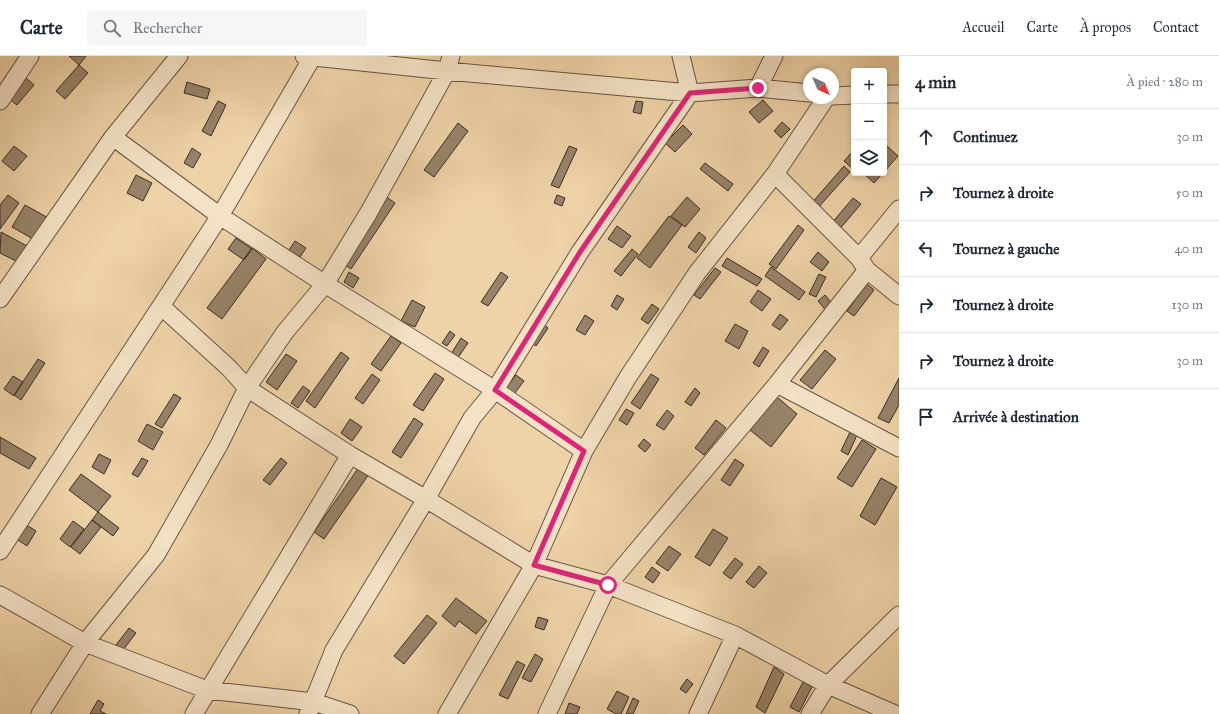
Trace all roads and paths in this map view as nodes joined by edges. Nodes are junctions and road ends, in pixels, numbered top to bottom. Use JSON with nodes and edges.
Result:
{"nodes":[{"id":1,"x":30,"y":56,"type":"edge"},
{"id":2,"x":179,"y":56,"type":"edge"},
{"id":3,"x":682,"y":56,"type":"edge"},
{"id":4,"x":774,"y":56,"type":"edge"},
{"id":5,"x":308,"y":57,"type":"edge"},
{"id":6,"x":449,"y":64,"type":"edge"},
{"id":7,"x":758,"y":88,"type":"junction"},
{"id":8,"x":803,"y":92,"type":"edge"},
{"id":9,"x":690,"y":93,"type":"junction"},
{"id":10,"x":887,"y":94,"type":"edge"},
{"id":11,"x":899,"y":94,"type":"edge"},
{"id":12,"x":851,"y":95,"type":"edge"},
{"id":13,"x":839,"y":96,"type":"edge"},
{"id":14,"x":0,"y":101,"type":"edge"},
{"id":15,"x":822,"y":104,"type":"edge"},
{"id":16,"x":113,"y":137,"type":"junction"},
{"id":17,"x":775,"y":174,"type":"junction"},
{"id":18,"x":899,"y":209,"type":"edge"},
{"id":19,"x":220,"y":216,"type":"junction"},
{"id":20,"x":863,"y":264,"type":"junction"},
{"id":21,"x":325,"y":284,"type":"junction"},
{"id":22,"x":899,"y":296,"type":"edge"},
{"id":23,"x":0,"y":299,"type":"edge"},
{"id":24,"x":161,"y":306,"type":"junction"},
{"id":25,"x":777,"y":384,"type":"junction"},
{"id":26,"x":247,"y":388,"type":"junction"},
{"id":27,"x":495,"y":390,"type":"junction"},
{"id":28,"x":899,"y":448,"type":"edge"},
{"id":29,"x":584,"y":451,"type":"junction"},
{"id":30,"x":350,"y":455,"type":"junction"},
{"id":31,"x":426,"y":498,"type":"junction"},
{"id":32,"x":0,"y":551,"type":"edge"},
{"id":33,"x":534,"y":565,"type":"junction"},
{"id":34,"x":608,"y":585,"type":"junction"},
{"id":35,"x":0,"y":595,"type":"edge"},
{"id":36,"x":899,"y":615,"type":"edge"},
{"id":37,"x":735,"y":635,"type":"junction"},
{"id":38,"x":85,"y":643,"type":"junction"},
{"id":39,"x":828,"y":685,"type":"junction"},
{"id":40,"x":207,"y":690,"type":"junction"},
{"id":41,"x":311,"y":708,"type":"edge"},
{"id":42,"x":40,"y":714,"type":"edge"},
{"id":43,"x":194,"y":714,"type":"edge"},
{"id":44,"x":350,"y":714,"type":"edge"},
{"id":45,"x":446,"y":714,"type":"edge"},
{"id":46,"x":547,"y":714,"type":"edge"},
{"id":47,"x":698,"y":714,"type":"edge"},
{"id":48,"x":810,"y":714,"type":"edge"},
{"id":49,"x":895,"y":714,"type":"edge"}],
"edges":[{"from":1,"to":14,"type":"street"},
{"from":2,"to":16,"type":"street"},
{"from":3,"to":9,"type":"street"},
{"from":4,"to":7,"type":"street"},
{"from":5,"to":6,"type":"street"},
{"from":5,"to":19,"type":"street"},
{"from":6,"to":9,"type":"street"},
{"from":6,"to":21,"type":"street"},
{"from":7,"to":8,"type":"street"},
{"from":7,"to":9,"type":"street"},
{"from":9,"to":27,"type":"street"},
{"from":10,"to":11,"type":"street"},
{"from":12,"to":13,"type":"street"},
{"from":15,"to":17,"type":"street"},
{"from":16,"to":19,"type":"street"},
{"from":16,"to":23,"type":"street"},
{"from":17,"to":20,"type":"street"},
{"from":17,"to":29,"type":"street"},
{"from":18,"to":20,"type":"street"},
{"from":19,"to":21,"type":"street"},
{"from":19,"to":24,"type":"street"},
{"from":20,"to":22,"type":"street"},
{"from":20,"to":25,"type":"street"},
{"from":21,"to":26,"type":"street"},
{"from":21,"to":27,"type":"street"},
{"from":24,"to":26,"type":"street"},
{"from":24,"to":32,"type":"street"},
{"from":25,"to":28,"type":"street"},
{"from":25,"to":34,"type":"street"},
{"from":26,"to":30,"type":"street"},
{"from":26,"to":38,"type":"street"},
{"from":27,"to":29,"type":"street"},
{"from":27,"to":31,"type":"street"},
{"from":29,"to":33,"type":"street"},
{"from":30,"to":31,"type":"street"},
{"from":30,"to":40,"type":"street"},
{"from":31,"to":33,"type":"street"},
{"from":31,"to":41,"type":"street"},
{"from":33,"to":34,"type":"street"},
{"from":33,"to":45,"type":"street"},
{"from":34,"to":37,"type":"street"},
{"from":34,"to":46,"type":"street"},
{"from":35,"to":38,"type":"street"},
{"from":36,"to":39,"type":"street"},
{"from":37,"to":39,"type":"street"},
{"from":37,"to":47,"type":"street"},
{"from":38,"to":40,"type":"street"},
{"from":38,"to":42,"type":"street"},
{"from":39,"to":48,"type":"street"},
{"from":39,"to":49,"type":"street"},
{"from":40,"to":41,"type":"street"},
{"from":40,"to":43,"type":"street"},
{"from":41,"to":44,"type":"street"}]}
